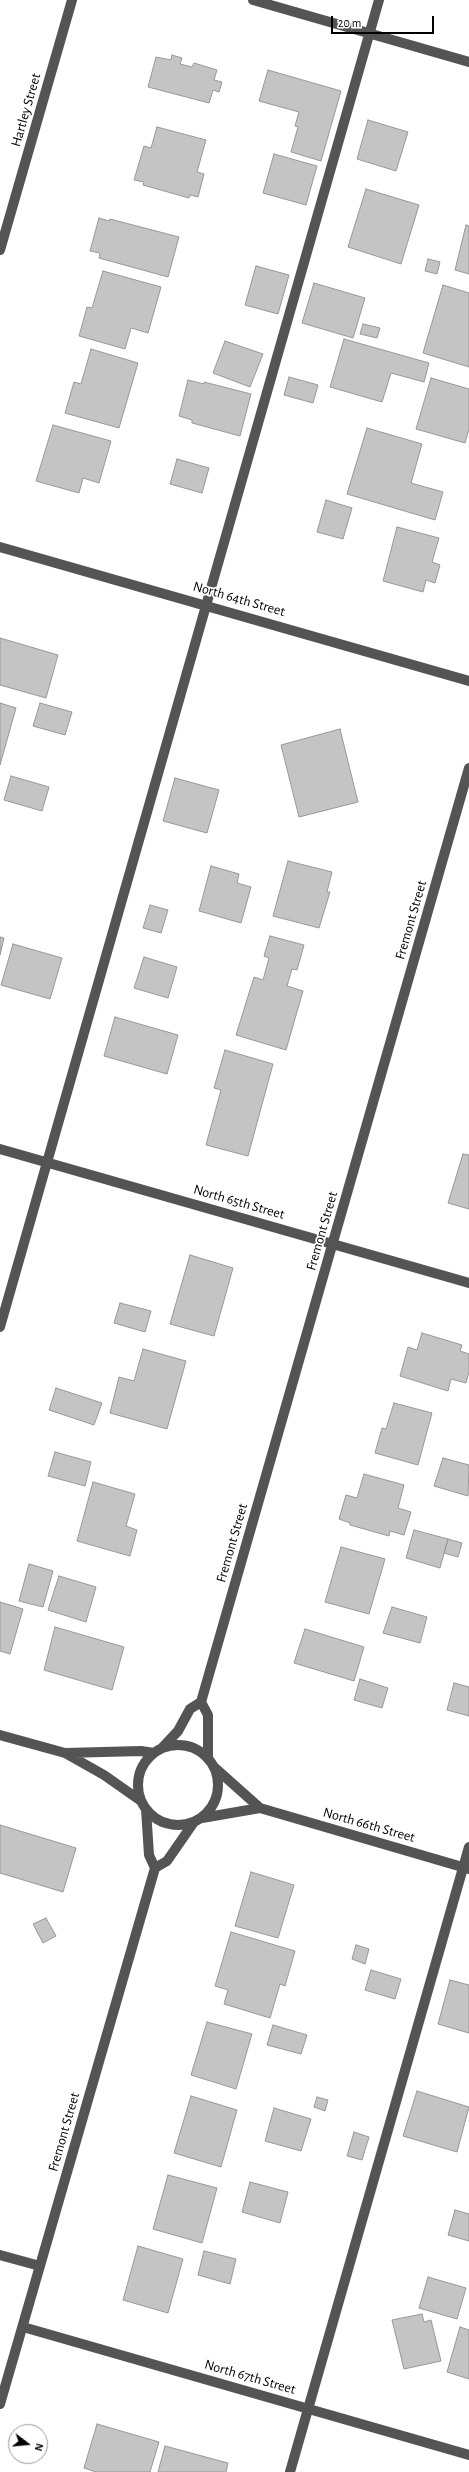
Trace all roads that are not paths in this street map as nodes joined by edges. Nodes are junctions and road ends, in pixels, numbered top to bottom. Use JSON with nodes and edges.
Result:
{"nodes":[{"id":1,"x":72,"y":0,"type":"edge"},
{"id":2,"x":253,"y":0,"type":"edge"},
{"id":3,"x":379,"y":0,"type":"edge"},
{"id":4,"x":369,"y":34,"type":"junction"},
{"id":5,"x":469,"y":62,"type":"edge"},
{"id":6,"x":0,"y":250,"type":"edge"},
{"id":7,"x":0,"y":547,"type":"edge"},
{"id":8,"x":207,"y":604,"type":"junction"},
{"id":9,"x":469,"y":680,"type":"edge"},
{"id":10,"x":469,"y":768,"type":"edge"},
{"id":11,"x":0,"y":1149,"type":"edge"},
{"id":12,"x":46,"y":1162,"type":"junction"},
{"id":13,"x":333,"y":1244,"type":"junction"},
{"id":14,"x":469,"y":1283,"type":"edge"},
{"id":15,"x":0,"y":1327,"type":"edge"},
{"id":16,"x":201,"y":1702,"type":"junction"},
{"id":17,"x":0,"y":1735,"type":"edge"},
{"id":18,"x":158,"y":1751,"type":"junction"},
{"id":19,"x":65,"y":1753,"type":"junction"},
{"id":20,"x":208,"y":1758,"type":"junction"},
{"id":21,"x":214,"y":1767,"type":"junction"},
{"id":22,"x":144,"y":1805,"type":"junction"},
{"id":23,"x":260,"y":1808,"type":"junction"},
{"id":24,"x":198,"y":1820,"type":"junction"},
{"id":25,"x":469,"y":1847,"type":"edge"},
{"id":26,"x":155,"y":1868,"type":"junction"},
{"id":27,"x":466,"y":1868,"type":"edge"},
{"id":28,"x":0,"y":2255,"type":"edge"},
{"id":29,"x":40,"y":2266,"type":"junction"},
{"id":30,"x":23,"y":2327,"type":"junction"},
{"id":31,"x":0,"y":2404,"type":"edge"},
{"id":32,"x":308,"y":2408,"type":"junction"},
{"id":33,"x":469,"y":2455,"type":"edge"},
{"id":34,"x":290,"y":2472,"type":"edge"}],
"edges":[{"from":1,"to":6,"type":"street","name":"Hartley Street"},
{"from":2,"to":4,"type":"street"},
{"from":3,"to":4,"type":"street"},
{"from":4,"to":5,"type":"street"},
{"from":4,"to":8,"type":"street"},
{"from":7,"to":8,"type":"street","name":"North 64th Street"},
{"from":8,"to":9,"type":"street","name":"North 64th Street"},
{"from":8,"to":12,"type":"street"},
{"from":10,"to":13,"type":"street","name":"Fremont Street"},
{"from":11,"to":12,"type":"street","name":"North 65th Street"},
{"from":12,"to":13,"type":"street","name":"North 65th Street"},
{"from":12,"to":15,"type":"street"},
{"from":13,"to":14,"type":"street","name":"North 65th Street"},
{"from":13,"to":16,"type":"street","name":"Fremont Street"},
{"from":16,"to":18,"type":"street"},
{"from":16,"to":20,"type":"street"},
{"from":17,"to":19,"type":"street"},
{"from":18,"to":19,"type":"street"},
{"from":18,"to":20,"type":"street"},
{"from":18,"to":22,"type":"street"},
{"from":19,"to":22,"type":"street"},
{"from":20,"to":21,"type":"street"},
{"from":21,"to":23,"type":"street","name":"North 66th Street"},
{"from":21,"to":24,"type":"street"},
{"from":22,"to":24,"type":"street"},
{"from":22,"to":26,"type":"street"},
{"from":23,"to":24,"type":"street","name":"North 66th Street"},
{"from":23,"to":27,"type":"street","name":"North 66th Street"},
{"from":24,"to":26,"type":"street"},
{"from":25,"to":27,"type":"street"},
{"from":26,"to":29,"type":"street","name":"Fremont Street"},
{"from":27,"to":32,"type":"street"},
{"from":28,"to":29,"type":"street"},
{"from":29,"to":30,"type":"street","name":"Fremont Street"},
{"from":30,"to":31,"type":"street","name":"Fremont Street"},
{"from":30,"to":32,"type":"street","name":"North 67th Street"},
{"from":32,"to":33,"type":"street","name":"North 67th Street"},
{"from":32,"to":34,"type":"street"}]}
